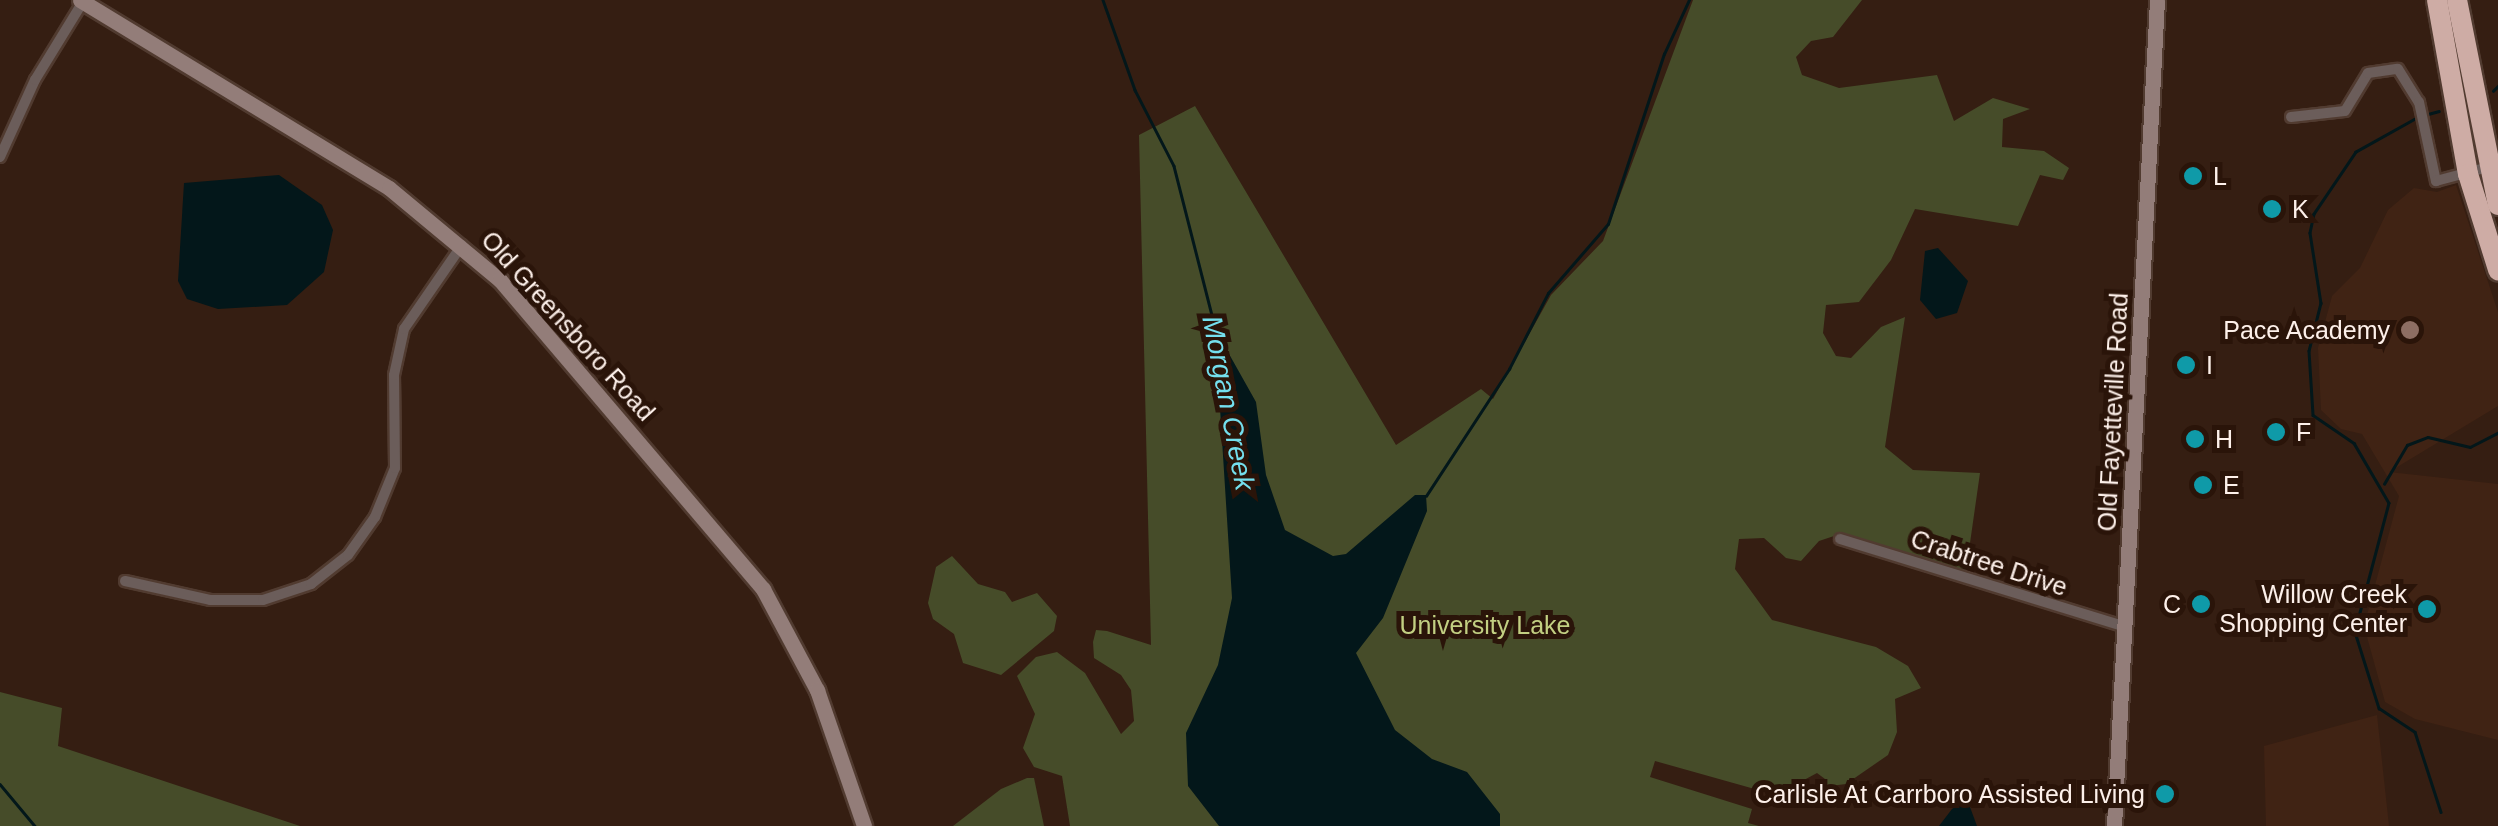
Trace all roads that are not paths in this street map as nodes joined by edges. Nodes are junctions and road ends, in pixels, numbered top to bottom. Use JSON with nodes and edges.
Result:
{"nodes":[{"id":1,"x":2157,"y":0,"type":"edge"},
{"id":2,"x":2438,"y":0,"type":"edge"},
{"id":3,"x":2457,"y":0,"type":"edge"},
{"id":4,"x":82,"y":1,"type":"edge"},
{"id":5,"x":2292,"y":118,"type":"dead end"},
{"id":6,"x":0,"y":156,"type":"edge"},
{"id":7,"x":2485,"y":169,"type":"edge"},
{"id":8,"x":2498,"y":205,"type":"edge"},
{"id":9,"x":462,"y":244,"type":"junction"},
{"id":10,"x":2498,"y":270,"type":"edge"},
{"id":11,"x":1840,"y":538,"type":"dead end"},
{"id":12,"x":126,"y":582,"type":"dead end"},
{"id":13,"x":2126,"y":627,"type":"junction"},
{"id":14,"x":864,"y":826,"type":"edge"},
{"id":15,"x":2114,"y":826,"type":"edge"}],
"edges":[{"from":1,"to":13,"type":"street","name":"Old Fayetteville Road"},
{"from":2,"to":7,"type":"highway"},
{"from":3,"to":7,"type":"highway"},
{"from":4,"to":6,"type":"street"},
{"from":4,"to":9,"type":"street","name":"Old Greensboro Road"},
{"from":5,"to":7,"type":"street"},
{"from":7,"to":8,"type":"highway"},
{"from":7,"to":10,"type":"highway"},
{"from":9,"to":12,"type":"street"},
{"from":9,"to":14,"type":"street","name":"Old Greensboro Road"},
{"from":11,"to":13,"type":"street","name":"Crabtree Drive"},
{"from":13,"to":15,"type":"street","name":"Old Fayetteville Road"}]}
